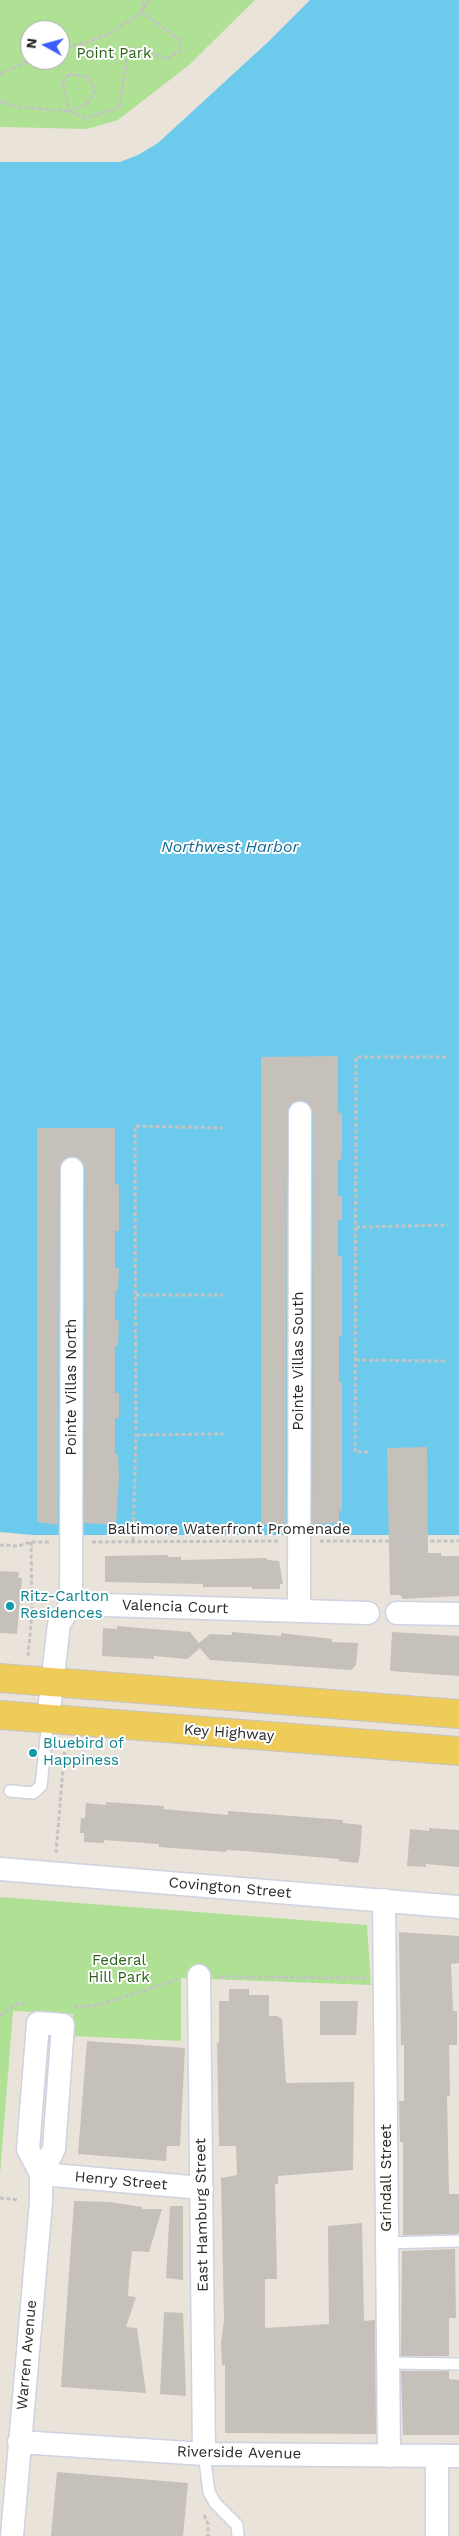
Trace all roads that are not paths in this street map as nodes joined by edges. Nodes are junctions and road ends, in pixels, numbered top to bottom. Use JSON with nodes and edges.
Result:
{"nodes":[{"id":1,"x":300,"y":1113,"type":"dead end"},
{"id":2,"x":72,"y":1169,"type":"dead end"},
{"id":3,"x":71,"y":1604,"type":"junction"},
{"id":4,"x":299,"y":1610,"type":"junction"},
{"id":5,"x":368,"y":1613,"type":"dead end"},
{"id":6,"x":397,"y":1613,"type":"dead end"},
{"id":7,"x":459,"y":1614,"type":"edge"},
{"id":8,"x":0,"y":1678,"type":"edge"},
{"id":9,"x":51,"y":1683,"type":"junction"},
{"id":10,"x":459,"y":1714,"type":"edge"},
{"id":11,"x":0,"y":1715,"type":"edge"},
{"id":12,"x":48,"y":1719,"type":"junction"},
{"id":13,"x":459,"y":1751,"type":"edge"},
{"id":14,"x":10,"y":1791,"type":"dead end"},
{"id":15,"x":0,"y":1869,"type":"edge"},
{"id":16,"x":384,"y":1900,"type":"junction"},
{"id":17,"x":459,"y":1907,"type":"edge"},
{"id":18,"x":199,"y":1976,"type":"dead end"},
{"id":19,"x":41,"y":2174,"type":"junction"},
{"id":20,"x":202,"y":2188,"type":"junction"},
{"id":21,"x":459,"y":2241,"type":"edge"},
{"id":22,"x":387,"y":2243,"type":"junction"},
{"id":23,"x":388,"y":2363,"type":"junction"},
{"id":24,"x":459,"y":2364,"type":"edge"},
{"id":25,"x":19,"y":2442,"type":"junction"},
{"id":26,"x":204,"y":2454,"type":"junction"},
{"id":27,"x":389,"y":2456,"type":"junction"},
{"id":28,"x":437,"y":2456,"type":"junction"},
{"id":29,"x":459,"y":2456,"type":"edge"},
{"id":30,"x":12,"y":2536,"type":"edge"},
{"id":31,"x":238,"y":2536,"type":"edge"},
{"id":32,"x":437,"y":2536,"type":"edge"}],
"edges":[{"from":1,"to":4,"type":"street","name":"Pointe Villas South"},
{"from":2,"to":3,"type":"street","name":"Pointe Villas North"},
{"from":3,"to":4,"type":"street","name":"Valencia Court"},
{"from":3,"to":9,"type":"street"},
{"from":4,"to":5,"type":"street","name":"Valencia Court"},
{"from":6,"to":7,"type":"street"},
{"from":8,"to":9,"type":"main road"},
{"from":9,"to":10,"type":"main road"},
{"from":9,"to":12,"type":"street"},
{"from":11,"to":12,"type":"main road","name":"Key Highway"},
{"from":12,"to":13,"type":"main road","name":"Key Highway"},
{"from":12,"to":14,"type":"lane"},
{"from":15,"to":16,"type":"street","name":"Covington Street"},
{"from":16,"to":17,"type":"street","name":"Covington Street"},
{"from":16,"to":22,"type":"street","name":"Grindall Street"},
{"from":18,"to":20,"type":"street","name":"East Hamburg Street"},
{"from":19,"to":19,"type":"street","name":"Warren Avenue"},
{"from":19,"to":20,"type":"street","name":"Henry Street"},
{"from":19,"to":25,"type":"street","name":"Warren Avenue"},
{"from":20,"to":26,"type":"street","name":"East Hamburg Street"},
{"from":21,"to":22,"type":"lane"},
{"from":22,"to":23,"type":"street","name":"Grindall Street"},
{"from":23,"to":24,"type":"lane"},
{"from":23,"to":27,"type":"street","name":"Grindall Street"},
{"from":25,"to":26,"type":"street","name":"Riverside Avenue"},
{"from":25,"to":30,"type":"street","name":"Warren Avenue"},
{"from":26,"to":27,"type":"street","name":"Riverside Avenue"},
{"from":26,"to":31,"type":"lane"},
{"from":27,"to":28,"type":"street","name":"Riverside Avenue"},
{"from":28,"to":29,"type":"street","name":"Riverside Avenue"},
{"from":28,"to":32,"type":"street"}]}
